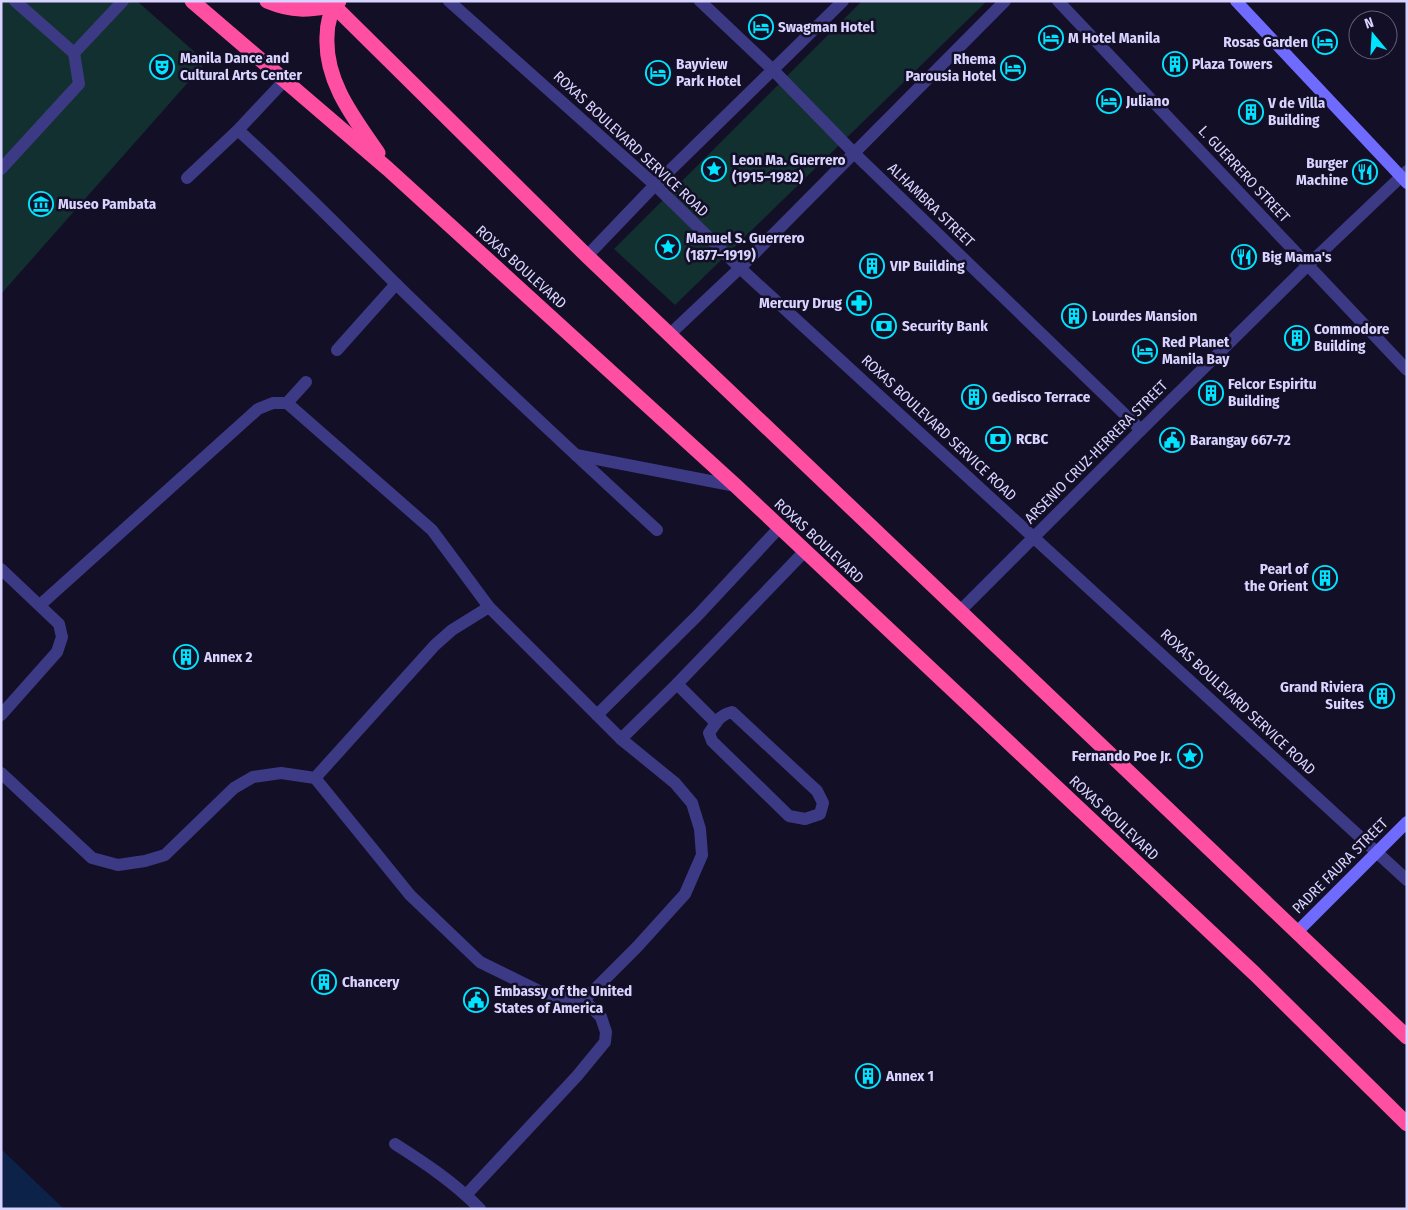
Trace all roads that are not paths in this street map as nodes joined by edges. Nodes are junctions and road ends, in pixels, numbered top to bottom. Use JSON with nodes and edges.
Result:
{"nodes":[{"id":1,"x":16,"y":1,"type":"edge"},
{"id":2,"x":123,"y":1,"type":"edge"},
{"id":3,"x":192,"y":1,"type":"edge"},
{"id":4,"x":267,"y":1,"type":"edge"},
{"id":5,"x":449,"y":1,"type":"edge"},
{"id":6,"x":700,"y":1,"type":"edge"},
{"id":7,"x":842,"y":1,"type":"edge"},
{"id":8,"x":1005,"y":1,"type":"edge"},
{"id":9,"x":1058,"y":1,"type":"edge"},
{"id":10,"x":1236,"y":1,"type":"edge"},
{"id":11,"x":334,"y":3,"type":"edge"},
{"id":12,"x":74,"y":53,"type":"junction"},
{"id":13,"x":773,"y":70,"type":"junction"},
{"id":14,"x":284,"y":81,"type":"junction"},
{"id":15,"x":238,"y":130,"type":"junction"},
{"id":16,"x":854,"y":153,"type":"junction"},
{"id":17,"x":1,"y":169,"type":"edge"},
{"id":18,"x":388,"y":169,"type":"junction"},
{"id":19,"x":1405,"y":177,"type":"edge"},
{"id":20,"x":187,"y":178,"type":"dead end"},
{"id":21,"x":655,"y":185,"type":"junction"},
{"id":22,"x":587,"y":256,"type":"junction"},
{"id":23,"x":1308,"y":265,"type":"junction"},
{"id":24,"x":740,"y":268,"type":"junction"},
{"id":25,"x":396,"y":284,"type":"junction"},
{"id":26,"x":669,"y":334,"type":"junction"},
{"id":27,"x":337,"y":350,"type":"dead end"},
{"id":28,"x":1407,"y":370,"type":"edge"},
{"id":29,"x":306,"y":382,"type":"dead end"},
{"id":30,"x":287,"y":403,"type":"junction"},
{"id":31,"x":1140,"y":430,"type":"junction"},
{"id":32,"x":576,"y":455,"type":"junction"},
{"id":33,"x":736,"y":486,"type":"junction"},
{"id":34,"x":779,"y":528,"type":"junction"},
{"id":35,"x":657,"y":530,"type":"dead end"},
{"id":36,"x":1034,"y":537,"type":"junction"},
{"id":37,"x":804,"y":552,"type":"junction"},
{"id":38,"x":1,"y":569,"type":"edge"},
{"id":39,"x":40,"y":605,"type":"junction"},
{"id":40,"x":489,"y":607,"type":"junction"},
{"id":41,"x":960,"y":611,"type":"junction"},
{"id":42,"x":676,"y":684,"type":"junction"},
{"id":43,"x":1,"y":715,"type":"edge"},
{"id":44,"x":597,"y":715,"type":"junction"},
{"id":45,"x":716,"y":723,"type":"junction"},
{"id":46,"x":621,"y":739,"type":"junction"},
{"id":47,"x":1,"y":773,"type":"edge"},
{"id":48,"x":315,"y":778,"type":"junction"},
{"id":49,"x":1407,"y":822,"type":"edge"},
{"id":50,"x":1376,"y":852,"type":"junction"},
{"id":51,"x":1407,"y":880,"type":"edge"},
{"id":52,"x":1296,"y":933,"type":"junction"},
{"id":53,"x":584,"y":1000,"type":"junction"},
{"id":54,"x":1407,"y":1036,"type":"edge"},
{"id":55,"x":1407,"y":1124,"type":"edge"},
{"id":56,"x":395,"y":1144,"type":"dead end"},
{"id":57,"x":466,"y":1195,"type":"junction"},
{"id":58,"x":480,"y":1209,"type":"edge"}],
"edges":[{"from":1,"to":12,"type":"street"},
{"from":2,"to":12,"type":"street"},
{"from":3,"to":14,"type":"highway","name":"ROXAS BOULEVARD"},
{"from":4,"to":11,"type":"highway"},
{"from":5,"to":21,"type":"street","name":"ROXAS BOULEVARD SERVICE ROAD"},
{"from":6,"to":13,"type":"street","name":"ALHAMBRA STREET"},
{"from":7,"to":13,"type":"street"},
{"from":8,"to":16,"type":"street"},
{"from":9,"to":23,"type":"street","name":"L. GUERRERO STREET"},
{"from":10,"to":19,"type":"main road"},
{"from":11,"to":18,"type":"highway"},
{"from":11,"to":22,"type":"highway"},
{"from":12,"to":17,"type":"street"},
{"from":13,"to":16,"type":"street","name":"ALHAMBRA STREET"},
{"from":13,"to":21,"type":"street"},
{"from":14,"to":15,"type":"street"},
{"from":14,"to":18,"type":"highway","name":"ROXAS BOULEVARD"},
{"from":15,"to":20,"type":"street"},
{"from":15,"to":25,"type":"street"},
{"from":16,"to":24,"type":"street"},
{"from":16,"to":31,"type":"street","name":"ALHAMBRA STREET"},
{"from":18,"to":33,"type":"highway","name":"ROXAS BOULEVARD"},
{"from":19,"to":23,"type":"street","name":"ARSENIO CRUZ-HERRERA STREET"},
{"from":21,"to":22,"type":"street"},
{"from":21,"to":24,"type":"street","name":"ROXAS BOULEVARD SERVICE ROAD"},
{"from":22,"to":26,"type":"highway"},
{"from":23,"to":28,"type":"street","name":"L. GUERRERO STREET"},
{"from":23,"to":31,"type":"street","name":"ARSENIO CRUZ-HERRERA STREET"},
{"from":24,"to":26,"type":"street"},
{"from":24,"to":36,"type":"street","name":"ROXAS BOULEVARD SERVICE ROAD"},
{"from":25,"to":27,"type":"street"},
{"from":25,"to":32,"type":"street"},
{"from":26,"to":41,"type":"highway"},
{"from":29,"to":30,"type":"street"},
{"from":30,"to":39,"type":"street"},
{"from":30,"to":40,"type":"street"},
{"from":31,"to":36,"type":"street","name":"ARSENIO CRUZ-HERRERA STREET"},
{"from":32,"to":33,"type":"street"},
{"from":32,"to":35,"type":"street"},
{"from":33,"to":34,"type":"highway","name":"ROXAS BOULEVARD"},
{"from":34,"to":37,"type":"highway","name":"ROXAS BOULEVARD"},
{"from":34,"to":44,"type":"street"},
{"from":36,"to":41,"type":"street","name":"ARSENIO CRUZ-HERRERA STREET"},
{"from":36,"to":50,"type":"street","name":"ROXAS BOULEVARD SERVICE ROAD"},
{"from":37,"to":42,"type":"street"},
{"from":37,"to":55,"type":"highway","name":"ROXAS BOULEVARD"},
{"from":38,"to":39,"type":"street"},
{"from":39,"to":43,"type":"street"},
{"from":40,"to":44,"type":"street"},
{"from":40,"to":48,"type":"street"},
{"from":41,"to":52,"type":"highway"},
{"from":42,"to":45,"type":"street"},
{"from":42,"to":46,"type":"street"},
{"from":44,"to":46,"type":"street"},
{"from":45,"to":45,"type":"street"},
{"from":46,"to":53,"type":"street"},
{"from":47,"to":48,"type":"street"},
{"from":48,"to":53,"type":"street"},
{"from":49,"to":50,"type":"main road","name":"PADRE FAURA STREET"},
{"from":50,"to":51,"type":"street","name":"ROXAS BOULEVARD SERVICE ROAD"},
{"from":50,"to":52,"type":"main road","name":"PADRE FAURA STREET"},
{"from":52,"to":54,"type":"highway"},
{"from":53,"to":57,"type":"street"},
{"from":56,"to":57,"type":"street"},
{"from":57,"to":58,"type":"street"}]}
